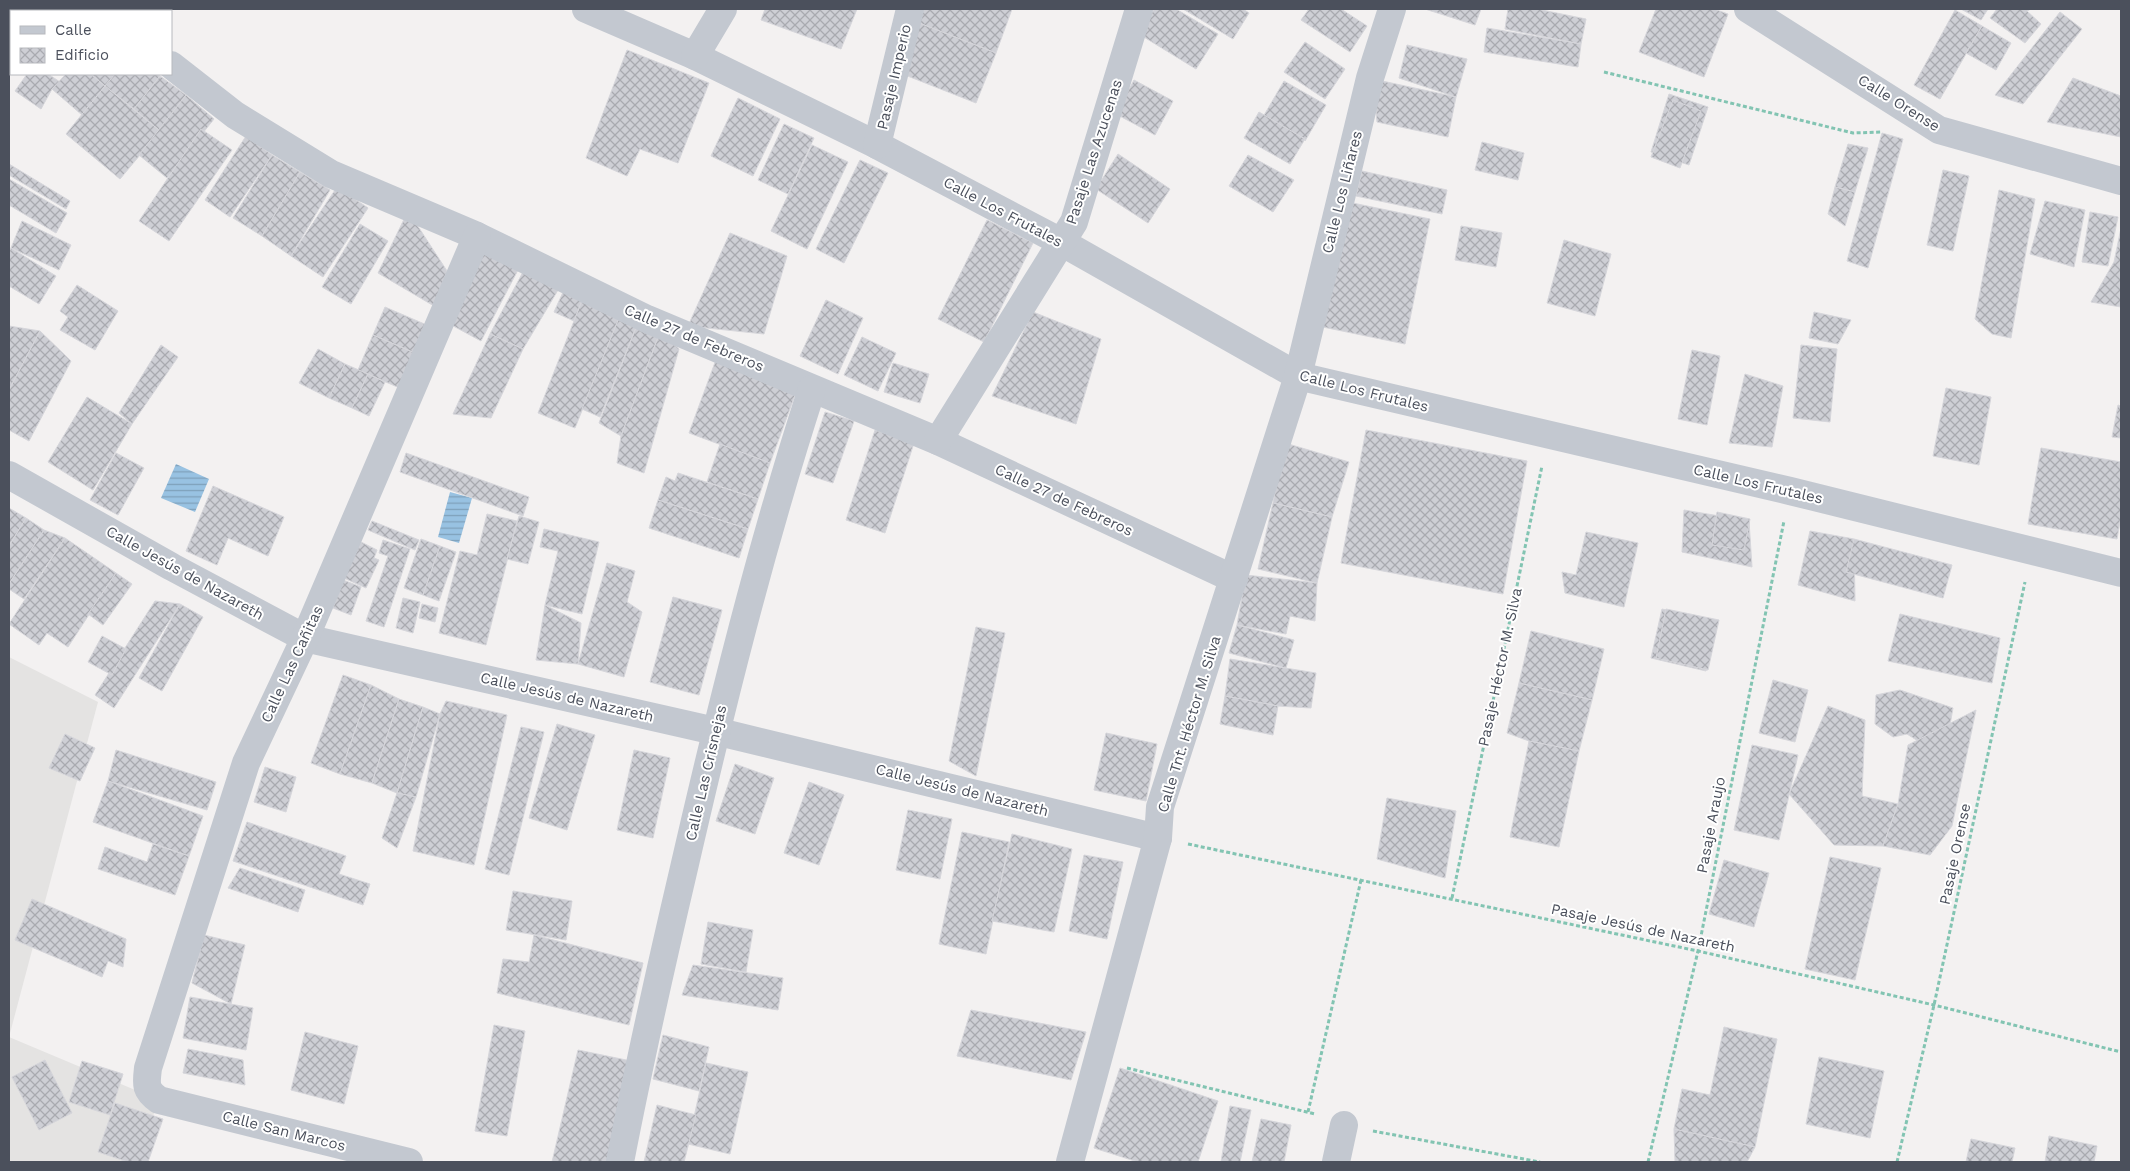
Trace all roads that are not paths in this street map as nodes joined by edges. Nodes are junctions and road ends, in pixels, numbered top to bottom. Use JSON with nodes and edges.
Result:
{"nodes":[{"id":1,"x":586,"y":9,"type":"edge"},
{"id":2,"x":723,"y":9,"type":"edge"},
{"id":3,"x":910,"y":9,"type":"edge"},
{"id":4,"x":1139,"y":9,"type":"edge"},
{"id":5,"x":1392,"y":9,"type":"edge"},
{"id":6,"x":1748,"y":9,"type":"edge"},
{"id":7,"x":695,"y":56,"type":"junction"},
{"id":8,"x":172,"y":66,"type":"edge"},
{"id":9,"x":877,"y":145,"type":"junction"},
{"id":10,"x":2121,"y":181,"type":"edge"},
{"id":11,"x":477,"y":236,"type":"junction"},
{"id":12,"x":1061,"y":242,"type":"junction"},
{"id":13,"x":1298,"y":376,"type":"junction"},
{"id":14,"x":812,"y":389,"type":"junction"},
{"id":15,"x":938,"y":441,"type":"junction"},
{"id":16,"x":9,"y":475,"type":"edge"},
{"id":17,"x":2121,"y":573,"type":"edge"},
{"id":18,"x":1234,"y":579,"type":"junction"},
{"id":19,"x":305,"y":638,"type":"junction"},
{"id":20,"x":715,"y":731,"type":"junction"},
{"id":21,"x":1158,"y":838,"type":"junction"},
{"id":22,"x":160,"y":1100,"type":"joint"},
{"id":23,"x":1344,"y":1125,"type":"dead end"},
{"id":24,"x":409,"y":1162,"type":"edge"},
{"id":25,"x":620,"y":1162,"type":"edge"},
{"id":26,"x":1070,"y":1162,"type":"edge"},
{"id":27,"x":1336,"y":1162,"type":"edge"}],
"edges":[{"from":1,"to":7,"type":"street","name":"Calle Los Frutales"},
{"from":2,"to":7,"type":"street"},
{"from":3,"to":9,"type":"street","name":"Pasaje Imperio"},
{"from":4,"to":12,"type":"street","name":"Pasaje Las Azucenas"},
{"from":5,"to":13,"type":"street","name":"Calle Los Liñares"},
{"from":6,"to":10,"type":"street","name":"Calle Orense"},
{"from":7,"to":9,"type":"street","name":"Calle Los Frutales"},
{"from":8,"to":11,"type":"street","name":"Calle 27 de Febreros"},
{"from":9,"to":12,"type":"street","name":"Calle Los Frutales"},
{"from":11,"to":14,"type":"street","name":"Calle 27 de Febreros"},
{"from":11,"to":19,"type":"street","name":"Calle Las Cañitas"},
{"from":12,"to":13,"type":"street","name":"Calle Los Frutales"},
{"from":12,"to":15,"type":"street","name":"Pasaje Las Azucenas"},
{"from":13,"to":17,"type":"street","name":"Calle Los Frutales"},
{"from":13,"to":18,"type":"street","name":"Calle Tnt. Héctor M. Silva"},
{"from":14,"to":15,"type":"street","name":"Calle 27 de Febreros"},
{"from":14,"to":20,"type":"street","name":"Calle Las Crisnejas"},
{"from":15,"to":18,"type":"street","name":"Calle 27 de Febreros"},
{"from":16,"to":19,"type":"street","name":"Calle Jesús de Nazareth"},
{"from":18,"to":21,"type":"street","name":"Calle Tnt. Héctor M. Silva"},
{"from":19,"to":20,"type":"street","name":"Calle Jesús de Nazareth"},
{"from":19,"to":22,"type":"street","name":"Calle Las Cañitas"},
{"from":20,"to":21,"type":"street","name":"Calle Jesús de Nazareth"},
{"from":20,"to":25,"type":"street","name":"Calle Las Crisnejas"},
{"from":21,"to":26,"type":"street","name":"Calle Tnt. Héctor M. Silva"},
{"from":22,"to":24,"type":"street","name":"Calle San Marcos"},
{"from":23,"to":27,"type":"street"}]}
